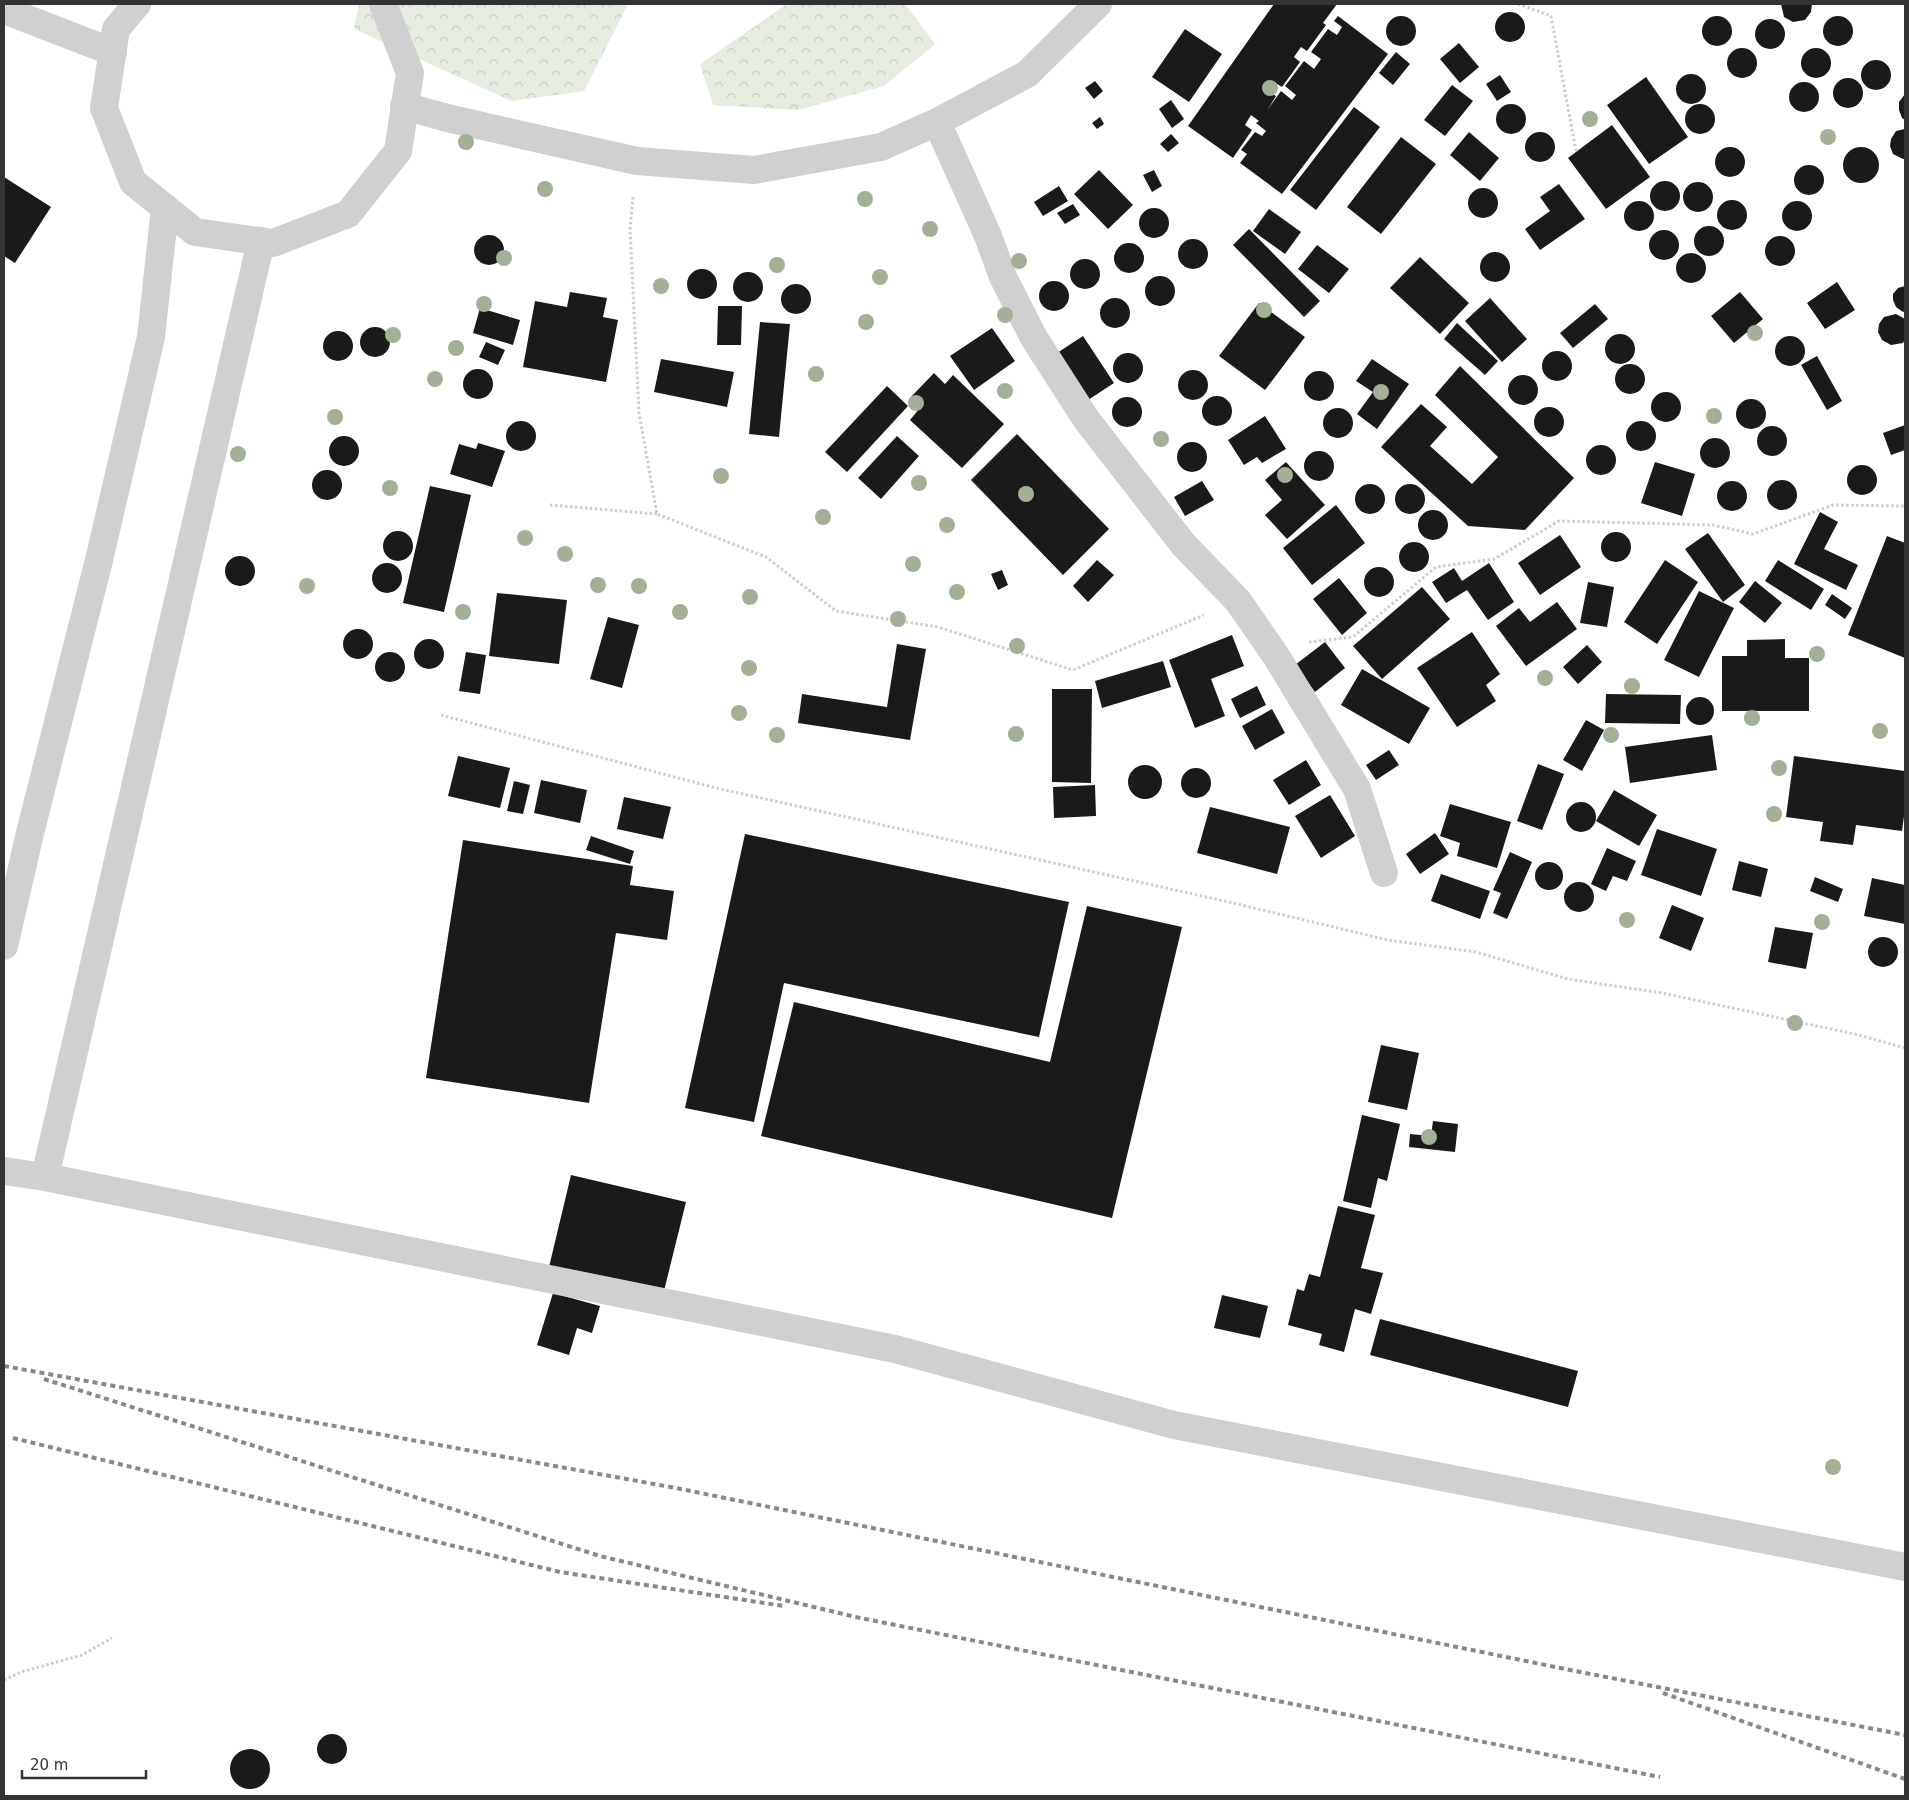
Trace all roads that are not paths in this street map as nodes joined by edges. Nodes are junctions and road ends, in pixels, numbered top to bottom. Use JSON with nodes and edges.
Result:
{"nodes":[{"id":1,"x":137,"y":4,"type":"edge"},
{"id":2,"x":383,"y":4,"type":"edge"},
{"id":3,"x":1098,"y":4,"type":"edge"},
{"id":4,"x":4,"y":10,"type":"edge"},
{"id":5,"x":113,"y":52,"type":"junction"},
{"id":6,"x":404,"y":106,"type":"junction"},
{"id":7,"x":936,"y":122,"type":"junction"},
{"id":8,"x":166,"y":208,"type":"junction"},
{"id":9,"x":262,"y":241,"type":"junction"},
{"id":10,"x":1384,"y":873,"type":"dead end"},
{"id":11,"x":4,"y":946,"type":"edge"},
{"id":12,"x":4,"y":1171,"type":"edge"},
{"id":13,"x":45,"y":1177,"type":"junction"},
{"id":14,"x":1905,"y":1567,"type":"edge"}],
"edges":[{"from":1,"to":5,"type":"street"},
{"from":2,"to":6,"type":"street"},
{"from":3,"to":7,"type":"street"},
{"from":4,"to":5,"type":"street"},
{"from":5,"to":8,"type":"street"},
{"from":6,"to":7,"type":"street"},
{"from":6,"to":9,"type":"street"},
{"from":7,"to":10,"type":"street"},
{"from":8,"to":9,"type":"street"},
{"from":8,"to":11,"type":"street"},
{"from":9,"to":13,"type":"street"},
{"from":12,"to":13,"type":"street"},
{"from":13,"to":14,"type":"street"}]}
